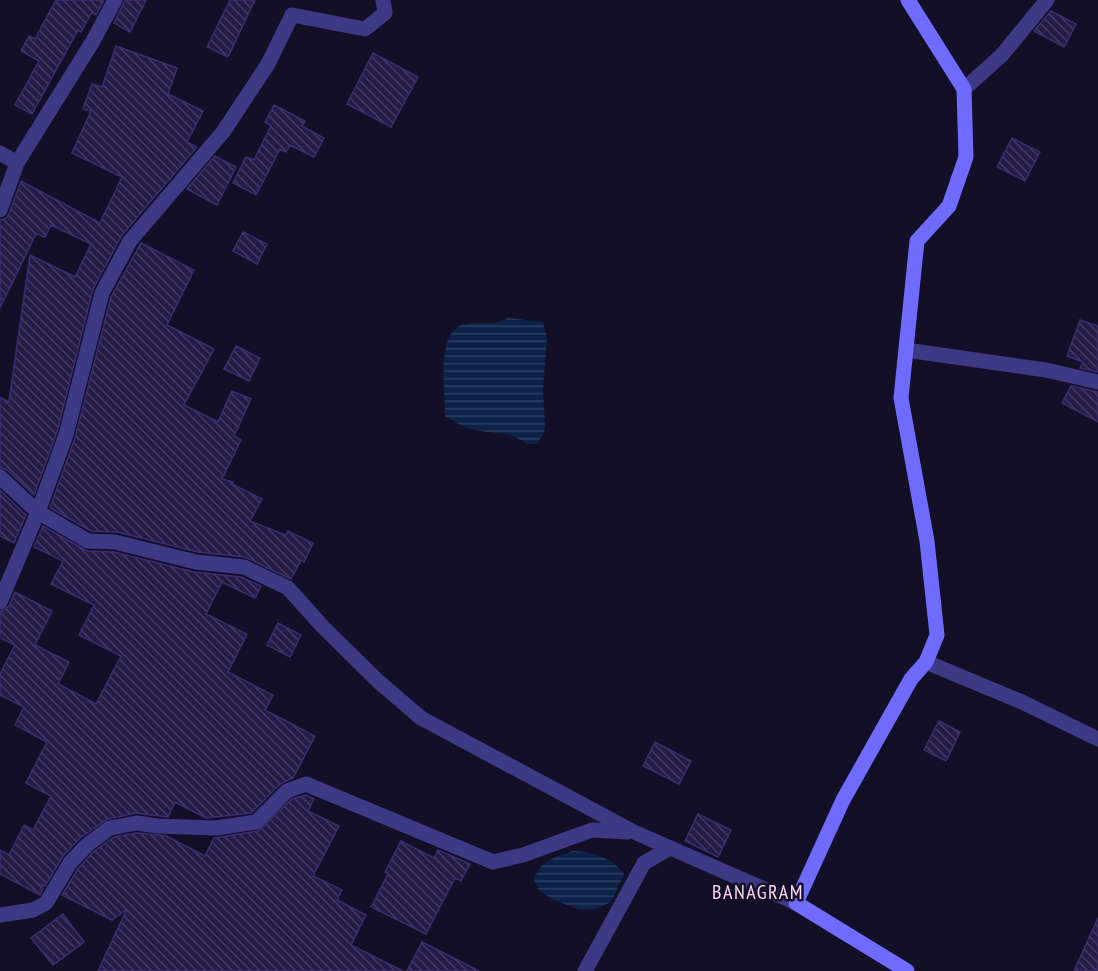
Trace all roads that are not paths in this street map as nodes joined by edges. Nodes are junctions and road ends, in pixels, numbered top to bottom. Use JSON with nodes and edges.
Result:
{"nodes":[{"id":1,"x":115,"y":0,"type":"edge"},
{"id":2,"x":382,"y":0,"type":"edge"},
{"id":3,"x":908,"y":0,"type":"edge"},
{"id":4,"x":1047,"y":0,"type":"edge"},
{"id":5,"x":964,"y":89,"type":"junction"},
{"id":6,"x":0,"y":153,"type":"edge"},
{"id":7,"x":17,"y":163,"type":"junction"},
{"id":8,"x":0,"y":210,"type":"edge"},
{"id":9,"x":906,"y":350,"type":"junction"},
{"id":10,"x":1098,"y":382,"type":"edge"},
{"id":11,"x":0,"y":477,"type":"edge"},
{"id":12,"x":38,"y":512,"type":"junction"},
{"id":13,"x":0,"y":602,"type":"edge"},
{"id":14,"x":926,"y":662,"type":"junction"},
{"id":15,"x":1098,"y":739,"type":"edge"},
{"id":16,"x":634,"y":832,"type":"junction"},
{"id":17,"x":670,"y":848,"type":"junction"},
{"id":18,"x":796,"y":903,"type":"junction"},
{"id":19,"x":0,"y":915,"type":"edge"},
{"id":20,"x":585,"y":971,"type":"edge"},
{"id":21,"x":908,"y":971,"type":"edge"}],
"edges":[{"from":1,"to":7,"type":"street"},
{"from":2,"to":12,"type":"street"},
{"from":3,"to":5,"type":"street"},
{"from":4,"to":5,"type":"street"},
{"from":5,"to":9,"type":"street"},
{"from":6,"to":7,"type":"street"},
{"from":7,"to":8,"type":"street"},
{"from":9,"to":10,"type":"street"},
{"from":9,"to":14,"type":"street"},
{"from":11,"to":12,"type":"street"},
{"from":12,"to":13,"type":"street"},
{"from":12,"to":16,"type":"street"},
{"from":14,"to":15,"type":"street"},
{"from":14,"to":18,"type":"street"},
{"from":16,"to":17,"type":"street"},
{"from":16,"to":19,"type":"street"},
{"from":17,"to":18,"type":"street"},
{"from":17,"to":20,"type":"street"},
{"from":18,"to":21,"type":"street"}]}
